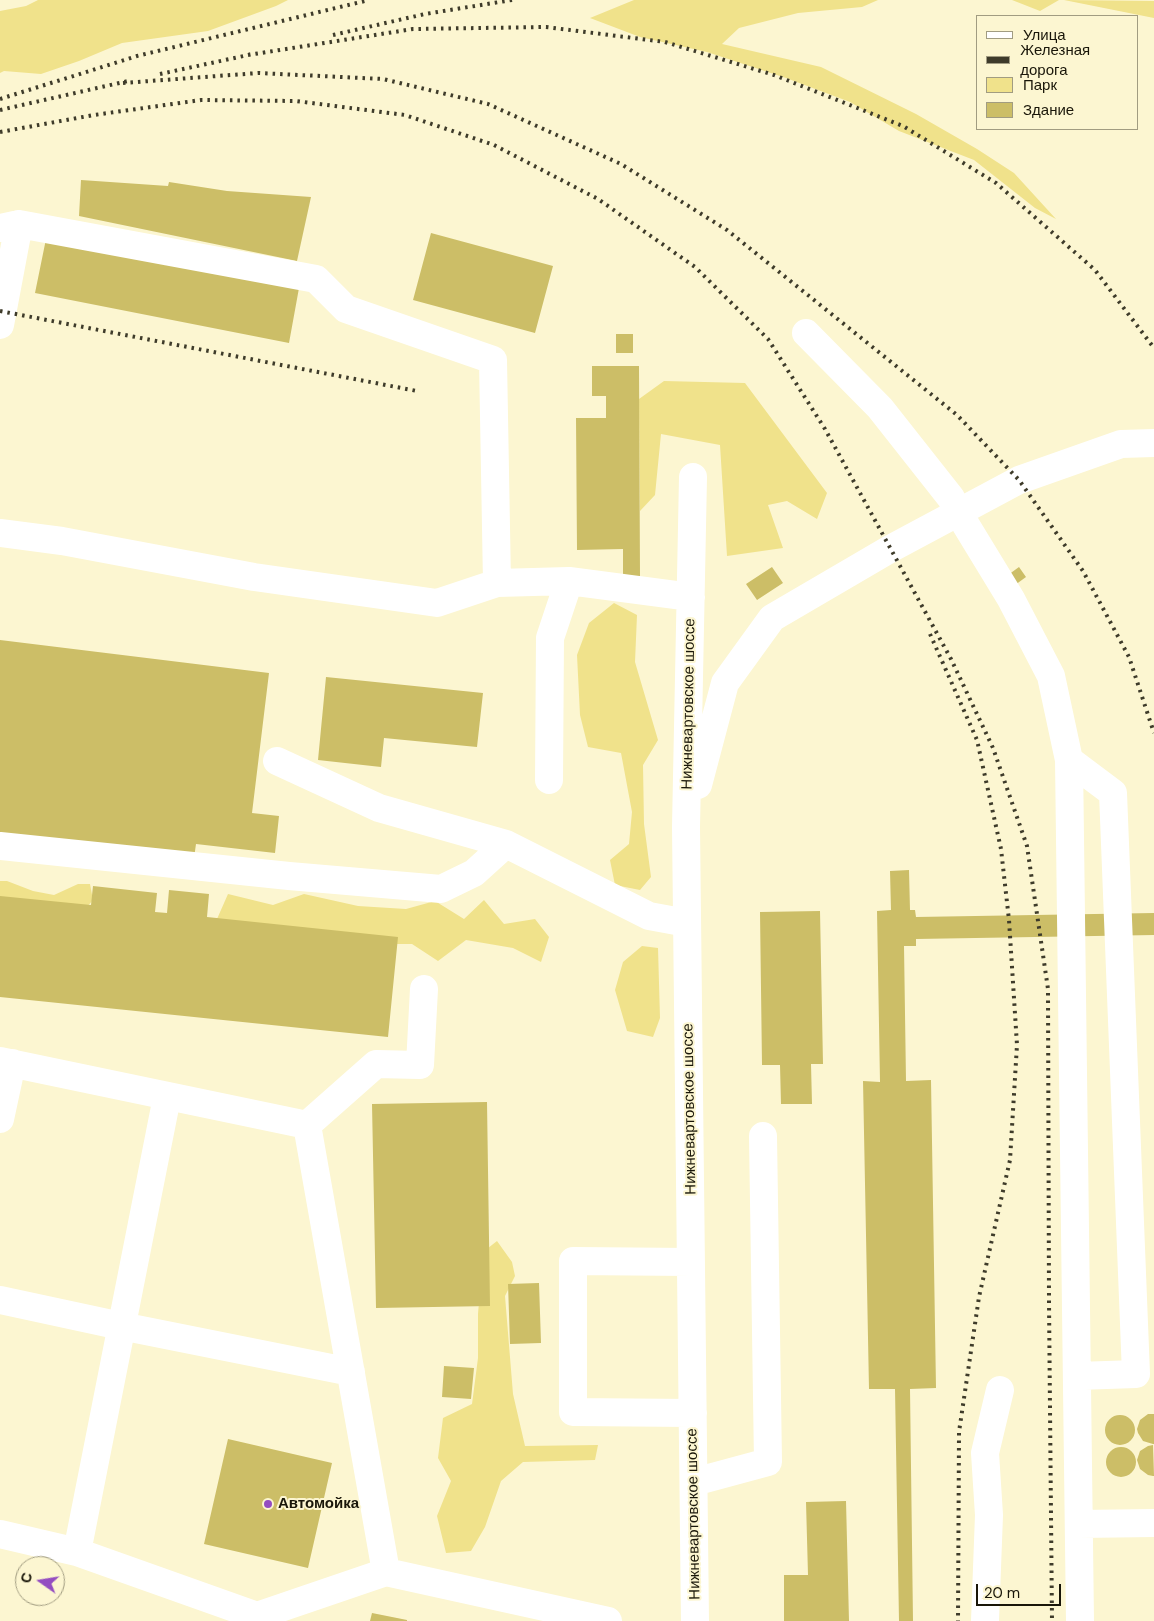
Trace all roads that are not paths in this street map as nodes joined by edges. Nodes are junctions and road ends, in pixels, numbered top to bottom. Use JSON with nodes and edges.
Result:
{"nodes":[{"id":1,"x":10,"y":226,"type":"edge"},
{"id":2,"x":0,"y":325,"type":"edge"},
{"id":3,"x":806,"y":333,"type":"dead end"},
{"id":4,"x":1154,"y":443,"type":"edge"},
{"id":5,"x":693,"y":477,"type":"dead end"},
{"id":6,"x":958,"y":512,"type":"junction"},
{"id":7,"x":0,"y":533,"type":"edge"},
{"id":8,"x":569,"y":581,"type":"junction"},
{"id":9,"x":497,"y":583,"type":"junction"},
{"id":10,"x":691,"y":597,"type":"junction"},
{"id":11,"x":1069,"y":760,"type":"junction"},
{"id":12,"x":277,"y":761,"type":"dead end"},
{"id":13,"x":549,"y":780,"type":"dead end"},
{"id":14,"x":686,"y":827,"type":"junction"},
{"id":15,"x":506,"y":844,"type":"junction"},
{"id":16,"x":0,"y":846,"type":"edge"},
{"id":17,"x":687,"y":922,"type":"junction"},
{"id":18,"x":424,"y":989,"type":"dead end"},
{"id":19,"x":6,"y":1062,"type":"edge"},
{"id":20,"x":167,"y":1097,"type":"junction"},
{"id":21,"x":0,"y":1119,"type":"edge"},
{"id":22,"x":307,"y":1125,"type":"junction"},
{"id":23,"x":763,"y":1136,"type":"dead end"},
{"id":24,"x":692,"y":1262,"type":"junction"},
{"id":25,"x":0,"y":1300,"type":"edge"},
{"id":26,"x":121,"y":1326,"type":"junction"},
{"id":27,"x":351,"y":1372,"type":"junction"},
{"id":28,"x":1077,"y":1376,"type":"junction"},
{"id":29,"x":1000,"y":1390,"type":"dead end"},
{"id":30,"x":693,"y":1412,"type":"junction"},
{"id":31,"x":694,"y":1482,"type":"junction"},
{"id":32,"x":1154,"y":1523,"type":"edge"},
{"id":33,"x":1079,"y":1524,"type":"junction"},
{"id":34,"x":0,"y":1534,"type":"edge"},
{"id":35,"x":77,"y":1552,"type":"junction"},
{"id":36,"x":386,"y":1572,"type":"junction"},
{"id":37,"x":259,"y":1618,"type":"edge"},
{"id":38,"x":608,"y":1621,"type":"edge"},
{"id":39,"x":695,"y":1621,"type":"edge"},
{"id":40,"x":985,"y":1621,"type":"edge"},
{"id":41,"x":1080,"y":1621,"type":"edge"}],
"edges":[{"from":1,"to":2,"type":"street"},
{"from":1,"to":9,"type":"street"},
{"from":3,"to":6,"type":"street"},
{"from":4,"to":6,"type":"street"},
{"from":5,"to":10,"type":"street","name":"Нижневартовское шоссе"},
{"from":6,"to":11,"type":"street"},
{"from":6,"to":14,"type":"street"},
{"from":7,"to":9,"type":"street"},
{"from":8,"to":9,"type":"street"},
{"from":8,"to":10,"type":"street"},
{"from":8,"to":13,"type":"street"},
{"from":10,"to":14,"type":"street","name":"Нижневартовское шоссе"},
{"from":11,"to":28,"type":"street"},
{"from":11,"to":28,"type":"street"},
{"from":12,"to":15,"type":"street"},
{"from":14,"to":17,"type":"street","name":"Нижневартовское шоссе"},
{"from":15,"to":16,"type":"street"},
{"from":15,"to":17,"type":"street"},
{"from":17,"to":24,"type":"street","name":"Нижневартовское шоссе"},
{"from":18,"to":22,"type":"street"},
{"from":19,"to":20,"type":"street"},
{"from":19,"to":21,"type":"street"},
{"from":20,"to":22,"type":"street"},
{"from":20,"to":26,"type":"street"},
{"from":22,"to":27,"type":"street"},
{"from":23,"to":31,"type":"street"},
{"from":24,"to":30,"type":"street","name":"Нижневартовское шоссе"},
{"from":24,"to":30,"type":"street"},
{"from":25,"to":26,"type":"street"},
{"from":26,"to":27,"type":"street"},
{"from":26,"to":35,"type":"street"},
{"from":27,"to":36,"type":"street"},
{"from":28,"to":33,"type":"street"},
{"from":29,"to":40,"type":"street"},
{"from":30,"to":31,"type":"street","name":"Нижневартовское шоссе"},
{"from":31,"to":39,"type":"street","name":"Нижневартовское шоссе"},
{"from":32,"to":33,"type":"street"},
{"from":33,"to":41,"type":"street"},
{"from":34,"to":35,"type":"street"},
{"from":35,"to":37,"type":"street"},
{"from":36,"to":37,"type":"street"},
{"from":36,"to":38,"type":"street"}]}
